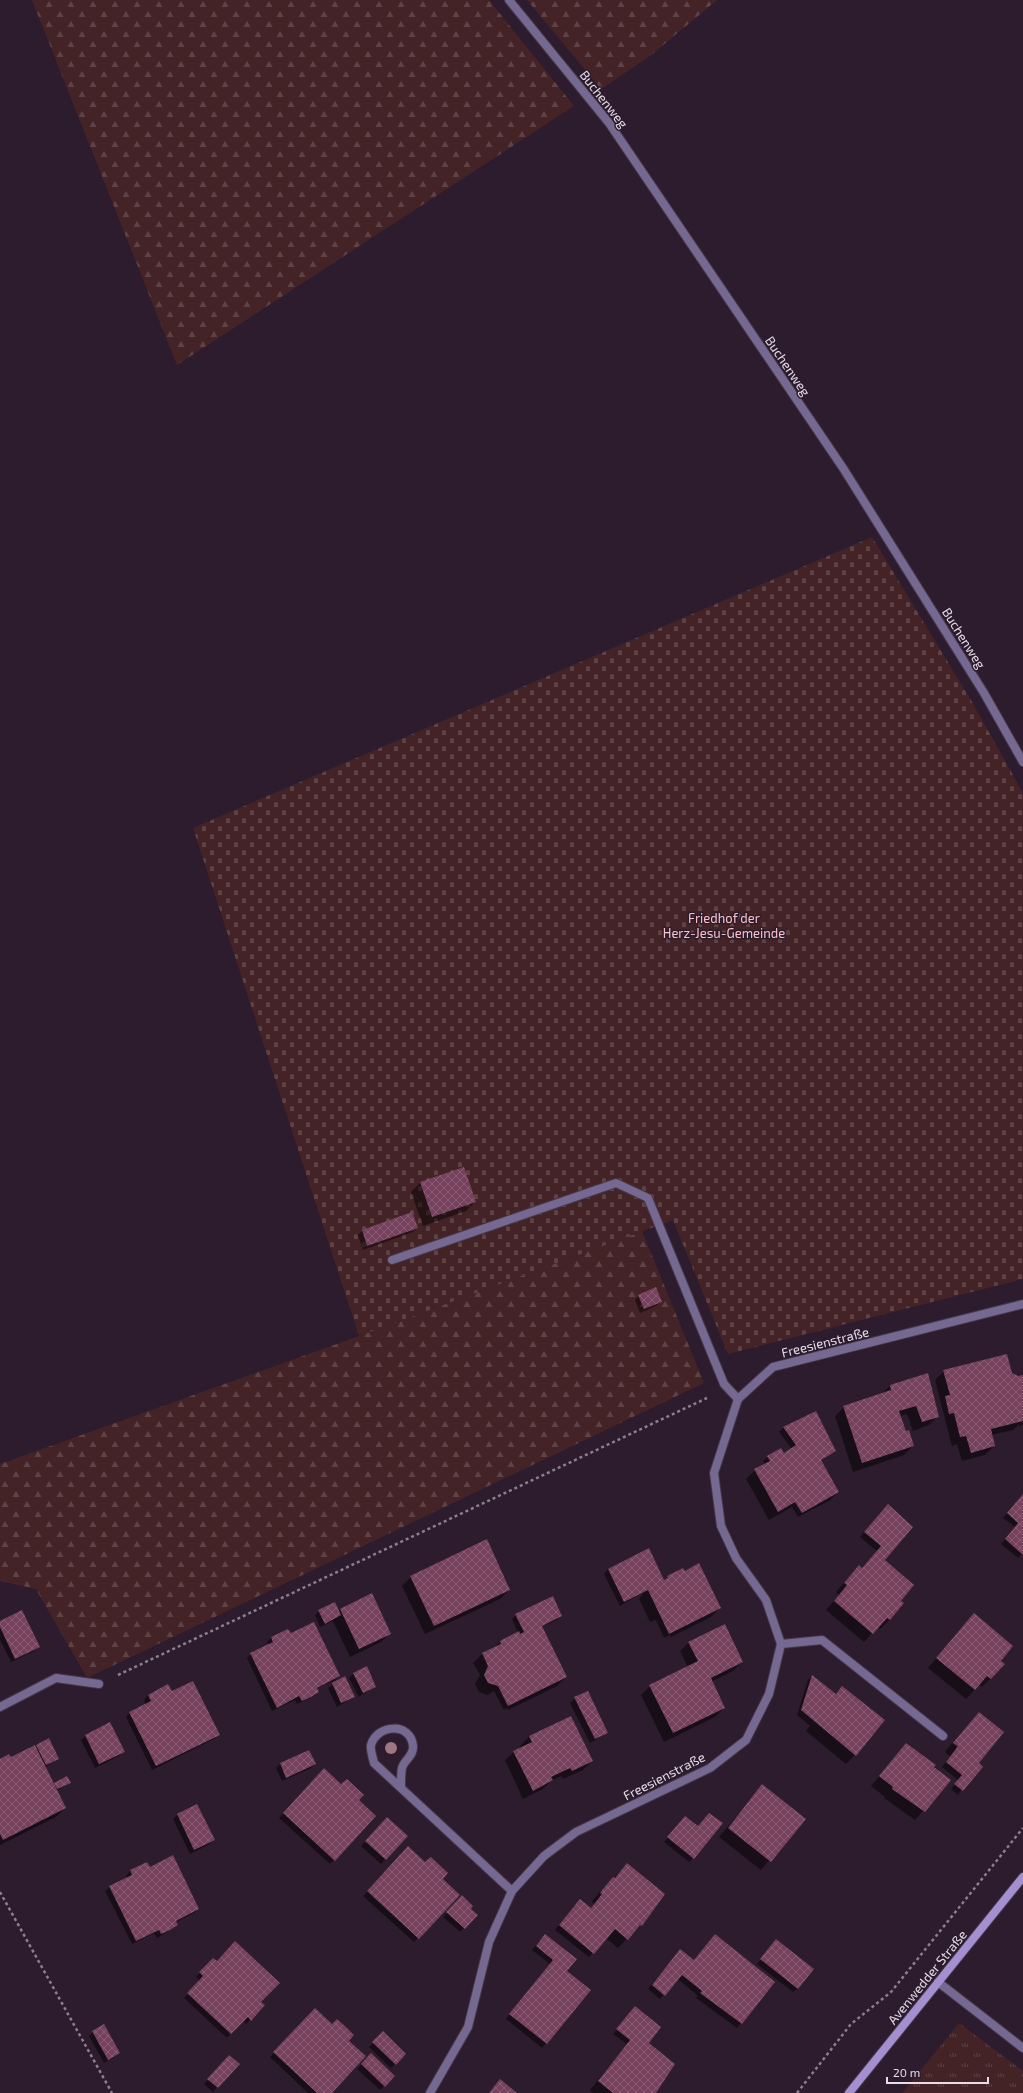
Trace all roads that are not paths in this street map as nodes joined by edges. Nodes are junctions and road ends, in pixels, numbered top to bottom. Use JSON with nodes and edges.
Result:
{"nodes":[{"id":1,"x":509,"y":0,"type":"edge"},
{"id":2,"x":1023,"y":762,"type":"edge"},
{"id":3,"x":392,"y":1260,"type":"dead end"},
{"id":4,"x":1023,"y":1304,"type":"edge"},
{"id":5,"x":738,"y":1399,"type":"junction"},
{"id":6,"x":781,"y":1644,"type":"junction"},
{"id":7,"x":99,"y":1684,"type":"road end"},
{"id":8,"x":0,"y":1707,"type":"edge"},
{"id":9,"x":943,"y":1736,"type":"dead end"},
{"id":10,"x":401,"y":1786,"type":"junction"},
{"id":11,"x":1023,"y":1877,"type":"edge"},
{"id":12,"x":512,"y":1892,"type":"junction"},
{"id":13,"x":938,"y":1982,"type":"junction"},
{"id":14,"x":1023,"y":2048,"type":"edge"},
{"id":15,"x":430,"y":2093,"type":"edge"},
{"id":16,"x":849,"y":2093,"type":"edge"}],
"edges":[{"from":1,"to":2,"type":"street","name":"Buchenweg"},
{"from":3,"to":5,"type":"street"},
{"from":4,"to":5,"type":"street","name":"Freesienstraße"},
{"from":5,"to":6,"type":"street","name":"Freesienstraße"},
{"from":6,"to":9,"type":"street"},
{"from":6,"to":12,"type":"street","name":"Freesienstraße"},
{"from":7,"to":8,"type":"street"},
{"from":10,"to":10,"type":"street"},
{"from":10,"to":12,"type":"street"},
{"from":11,"to":13,"type":"main road","name":"Avenwedder Straße"},
{"from":12,"to":15,"type":"street","name":"Freesienstraße"},
{"from":13,"to":14,"type":"street"},
{"from":13,"to":16,"type":"main road","name":"Avenwedder Straße"}]}
